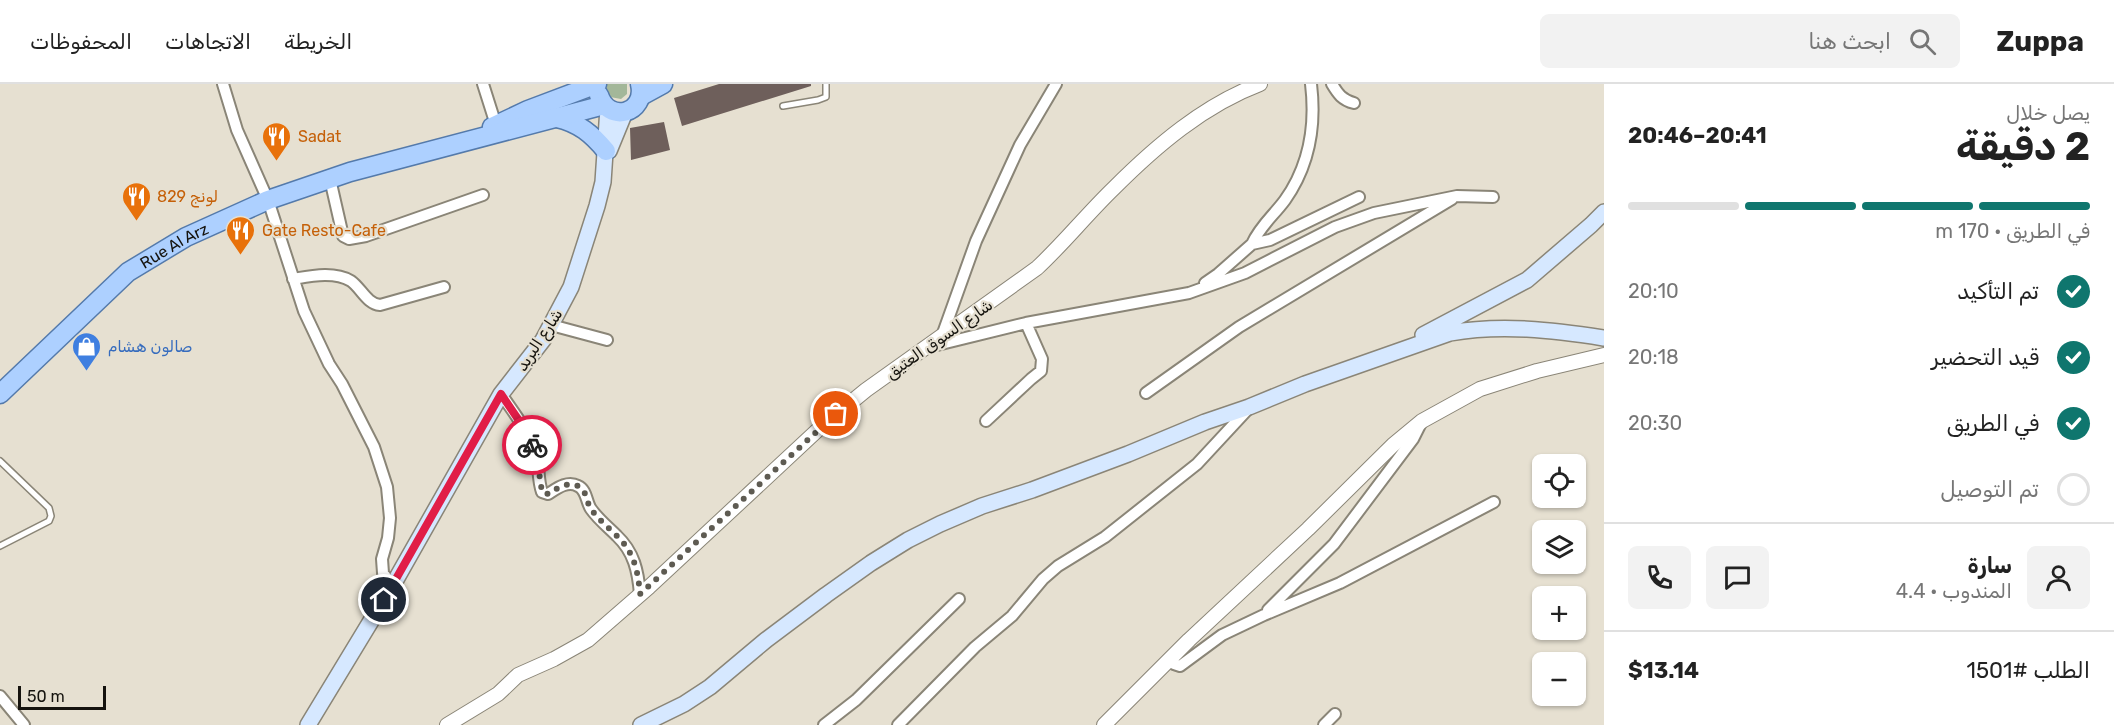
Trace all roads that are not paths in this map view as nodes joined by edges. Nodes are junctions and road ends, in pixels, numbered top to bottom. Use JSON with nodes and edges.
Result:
{"nodes":[{"id":1,"x":223,"y":84,"type":"edge"},
{"id":2,"x":483,"y":84,"type":"edge"},
{"id":3,"x":598,"y":84,"type":"edge"},
{"id":4,"x":663,"y":84,"type":"edge"},
{"id":5,"x":826,"y":84,"type":"edge"},
{"id":6,"x":1056,"y":84,"type":"edge"},
{"id":7,"x":1260,"y":84,"type":"edge"},
{"id":8,"x":1311,"y":84,"type":"edge"},
{"id":9,"x":1332,"y":84,"type":"edge"},
{"id":10,"x":641,"y":90,"type":"edge"},
{"id":11,"x":1354,"y":104,"type":"dead end"},
{"id":12,"x":783,"y":106,"type":"dead end"},
{"id":13,"x":612,"y":108,"type":"junction"},
{"id":14,"x":557,"y":118,"type":"junction"},
{"id":15,"x":496,"y":125,"type":"junction"},
{"id":16,"x":458,"y":143,"type":"junction"},
{"id":17,"x":606,"y":154,"type":"junction"},
{"id":18,"x":330,"y":179,"type":"junction"},
{"id":19,"x":483,"y":195,"type":"dead end"},
{"id":20,"x":1359,"y":196,"type":"dead end"},
{"id":21,"x":1457,"y":196,"type":"junction"},
{"id":22,"x":1493,"y":197,"type":"dead end"},
{"id":23,"x":268,"y":200,"type":"junction"},
{"id":24,"x":1604,"y":212,"type":"edge"},
{"id":25,"x":1252,"y":244,"type":"junction"},
{"id":26,"x":293,"y":279,"type":"junction"},
{"id":27,"x":444,"y":287,"type":"dead end"},
{"id":28,"x":1189,"y":293,"type":"junction"},
{"id":29,"x":1026,"y":323,"type":"junction"},
{"id":30,"x":551,"y":325,"type":"junction"},
{"id":31,"x":942,"y":336,"type":"junction"},
{"id":32,"x":1604,"y":338,"type":"edge"},
{"id":33,"x":607,"y":340,"type":"dead end"},
{"id":34,"x":926,"y":348,"type":"junction"},
{"id":35,"x":1392,"y":354,"type":"junction"},
{"id":36,"x":1604,"y":355,"type":"edge"},
{"id":37,"x":1146,"y":393,"type":"dead end"},
{"id":38,"x":0,"y":394,"type":"edge"},
{"id":39,"x":501,"y":394,"type":"junction"},
{"id":40,"x":1249,"y":408,"type":"junction"},
{"id":41,"x":986,"y":421,"type":"dead end"},
{"id":42,"x":1422,"y":421,"type":"junction"},
{"id":43,"x":0,"y":461,"type":"edge"},
{"id":44,"x":1494,"y":502,"type":"dead end"},
{"id":45,"x":0,"y":546,"type":"edge"},
{"id":46,"x":394,"y":583,"type":"junction"},
{"id":47,"x":640,"y":594,"type":"junction"},
{"id":48,"x":959,"y":600,"type":"dead end"},
{"id":49,"x":1264,"y":615,"type":"junction"},
{"id":50,"x":1170,"y":660,"type":"junction"},
{"id":51,"x":0,"y":696,"type":"edge"},
{"id":52,"x":1335,"y":714,"type":"dead end"},
{"id":53,"x":24,"y":725,"type":"edge"},
{"id":54,"x":308,"y":725,"type":"edge"},
{"id":55,"x":447,"y":725,"type":"edge"},
{"id":56,"x":643,"y":725,"type":"edge"},
{"id":57,"x":824,"y":725,"type":"edge"},
{"id":58,"x":898,"y":725,"type":"edge"},
{"id":59,"x":1104,"y":725,"type":"edge"},
{"id":60,"x":1324,"y":725,"type":"edge"}],
"edges":[{"from":1,"to":23,"type":"street"},
{"from":2,"to":15,"type":"street"},
{"from":3,"to":13,"type":"main road"},
{"from":3,"to":15,"type":"main road","name":"Rue Al Arz"},
{"from":4,"to":10,"type":"main road"},
{"from":5,"to":12,"type":"lane"},
{"from":6,"to":31,"type":"street"},
{"from":7,"to":31,"type":"street","name":"شارع السوق العتيق"},
{"from":8,"to":25,"type":"street"},
{"from":9,"to":11,"type":"street"},
{"from":10,"to":13,"type":"main road"},
{"from":13,"to":14,"type":"main road","name":"Rue Al Arz"},
{"from":13,"to":17,"type":"main road","name":"شارع البريد"},
{"from":14,"to":16,"type":"main road","name":"Rue Al Arz"},
{"from":14,"to":17,"type":"main road"},
{"from":15,"to":16,"type":"main road","name":"Rue Al Arz"},
{"from":16,"to":18,"type":"main road","name":"Rue Al Arz"},
{"from":17,"to":30,"type":"main road","name":"شارع البريد"},
{"from":18,"to":19,"type":"street"},
{"from":18,"to":23,"type":"main road","name":"Rue Al Arz"},
{"from":20,"to":25,"type":"street"},
{"from":21,"to":22,"type":"street"},
{"from":21,"to":28,"type":"street"},
{"from":21,"to":37,"type":"street"},
{"from":23,"to":26,"type":"street"},
{"from":23,"to":38,"type":"main road","name":"Rue Al Arz"},
{"from":24,"to":35,"type":"main road"},
{"from":25,"to":28,"type":"street"},
{"from":26,"to":27,"type":"street"},
{"from":26,"to":46,"type":"street"},
{"from":28,"to":29,"type":"street"},
{"from":29,"to":34,"type":"street"},
{"from":29,"to":41,"type":"street"},
{"from":30,"to":33,"type":"street"},
{"from":30,"to":39,"type":"main road","name":"شارع البريد"},
{"from":31,"to":34,"type":"street","name":"شارع السوق العتيق"},
{"from":32,"to":35,"type":"main road"},
{"from":34,"to":47,"type":"street","name":"شارع السوق العتيق"},
{"from":35,"to":40,"type":"main road"},
{"from":36,"to":42,"type":"street"},
{"from":39,"to":46,"type":"main road","name":"شارع البريد"},
{"from":39,"to":47,"type":"street"},
{"from":40,"to":56,"type":"main road"},
{"from":40,"to":58,"type":"street"},
{"from":42,"to":49,"type":"street"},
{"from":42,"to":50,"type":"street"},
{"from":43,"to":45,"type":"lane"},
{"from":44,"to":49,"type":"street"},
{"from":46,"to":54,"type":"main road","name":"شارع البريد"},
{"from":47,"to":55,"type":"street","name":"شارع السوق العتيق"},
{"from":48,"to":57,"type":"street"},
{"from":49,"to":50,"type":"street"},
{"from":50,"to":59,"type":"street"},
{"from":51,"to":53,"type":"street"},
{"from":52,"to":60,"type":"street"}]}
